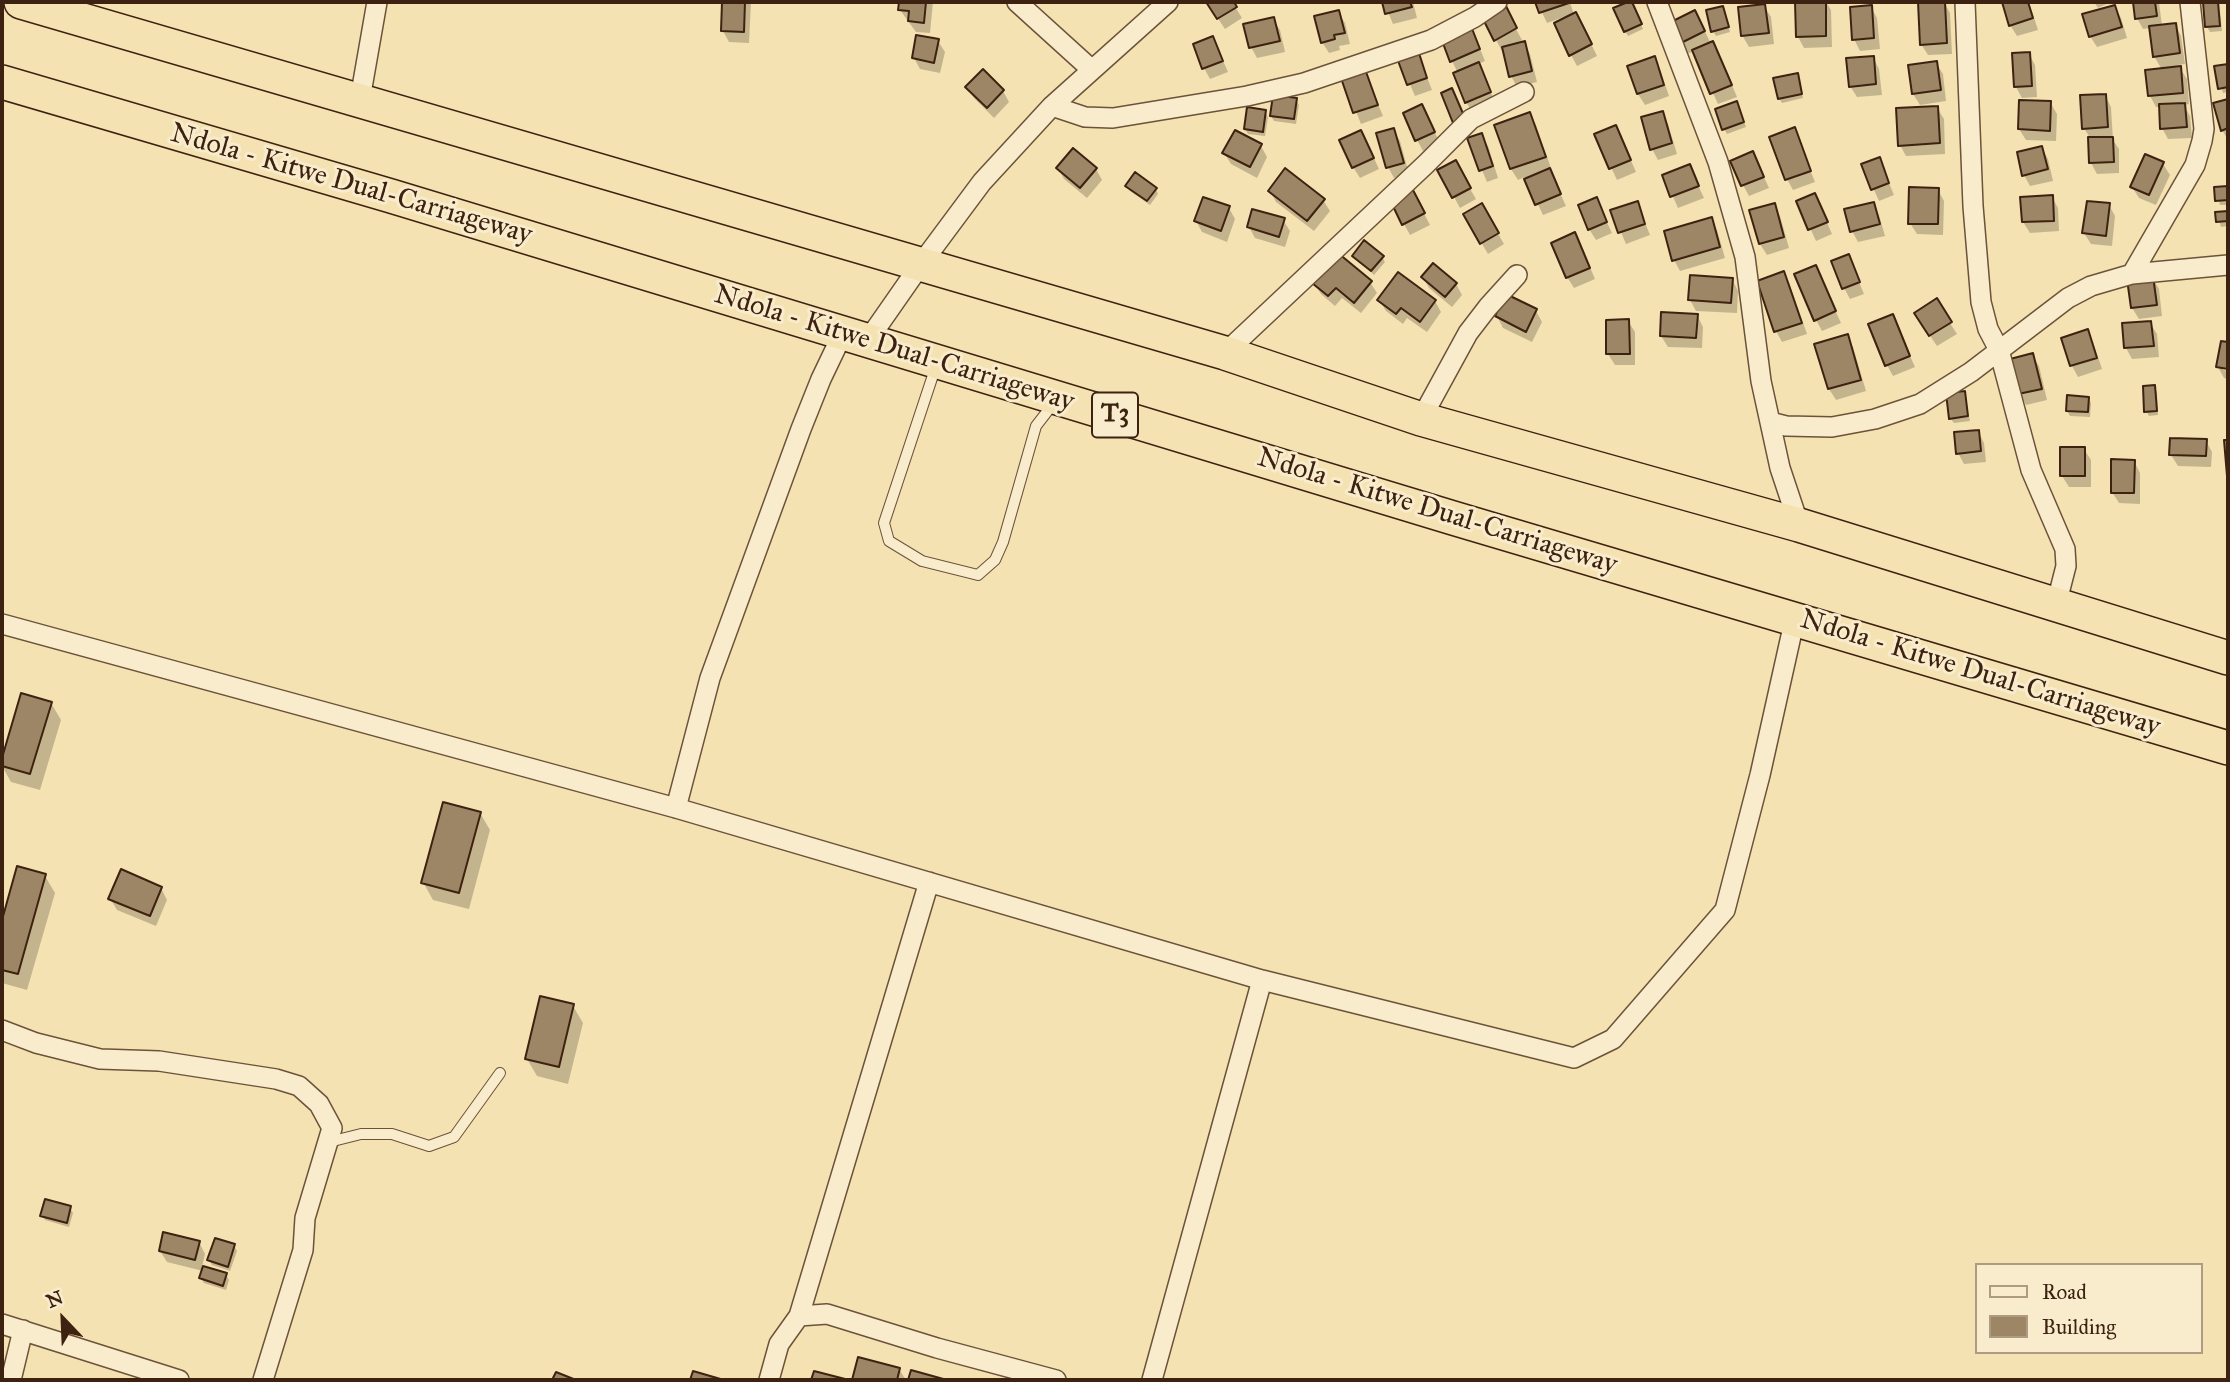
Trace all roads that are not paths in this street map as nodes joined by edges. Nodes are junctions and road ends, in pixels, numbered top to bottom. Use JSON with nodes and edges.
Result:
{"nodes":[{"id":1,"x":21,"y":2,"type":"edge"},
{"id":2,"x":377,"y":2,"type":"edge"},
{"id":3,"x":1017,"y":2,"type":"edge"},
{"id":4,"x":1168,"y":2,"type":"edge"},
{"id":5,"x":1497,"y":2,"type":"edge"},
{"id":6,"x":1657,"y":2,"type":"edge"},
{"id":7,"x":1965,"y":2,"type":"edge"},
{"id":8,"x":2190,"y":2,"type":"edge"},
{"id":9,"x":1092,"y":70,"type":"junction"},
{"id":10,"x":2,"y":82,"type":"edge"},
{"id":11,"x":1524,"y":92,"type":"dead end"},
{"id":12,"x":359,"y":99,"type":"junction"},
{"id":13,"x":1052,"y":106,"type":"junction"},
{"id":14,"x":921,"y":264,"type":"junction"},
{"id":15,"x":2228,"y":265,"type":"edge"},
{"id":16,"x":2132,"y":274,"type":"junction"},
{"id":17,"x":1517,"y":275,"type":"dead end"},
{"id":18,"x":855,"y":337,"type":"junction"},
{"id":19,"x":1998,"y":350,"type":"junction"},
{"id":20,"x":1225,"y":353,"type":"junction"},
{"id":21,"x":937,"y":361,"type":"junction"},
{"id":22,"x":1057,"y":398,"type":"junction"},
{"id":23,"x":1421,"y":419,"type":"junction"},
{"id":24,"x":1770,"y":422,"type":"junction"},
{"id":25,"x":1799,"y":526,"type":"junction"},
{"id":26,"x":2056,"y":605,"type":"junction"},
{"id":27,"x":1795,"y":618,"type":"junction"},
{"id":28,"x":2,"y":624,"type":"edge"},
{"id":29,"x":2228,"y":658,"type":"edge"},
{"id":30,"x":2228,"y":748,"type":"edge"},
{"id":31,"x":676,"y":808,"type":"junction"},
{"id":32,"x":929,"y":883,"type":"junction"},
{"id":33,"x":1262,"y":980,"type":"junction"},
{"id":34,"x":2,"y":1030,"type":"edge"},
{"id":35,"x":500,"y":1073,"type":"dead end"},
{"id":36,"x":329,"y":1142,"type":"junction"},
{"id":37,"x":799,"y":1316,"type":"junction"},
{"id":38,"x":2,"y":1324,"type":"edge"},
{"id":39,"x":23,"y":1330,"type":"junction"},
{"id":40,"x":10,"y":1380,"type":"edge"},
{"id":41,"x":179,"y":1380,"type":"edge"},
{"id":42,"x":264,"y":1380,"type":"edge"},
{"id":43,"x":769,"y":1380,"type":"edge"},
{"id":44,"x":1056,"y":1380,"type":"edge"},
{"id":45,"x":1152,"y":1380,"type":"edge"}],
"edges":[{"from":1,"to":12,"type":"highway"},
{"from":2,"to":12,"type":"street"},
{"from":3,"to":9,"type":"street"},
{"from":4,"to":9,"type":"street"},
{"from":5,"to":13,"type":"street"},
{"from":6,"to":24,"type":"street"},
{"from":7,"to":19,"type":"street"},
{"from":8,"to":16,"type":"street"},
{"from":9,"to":13,"type":"street"},
{"from":10,"to":18,"type":"highway","name":"Ndola - Kitwe Dual-Carriageway","number":"T3"},
{"from":11,"to":20,"type":"street"},
{"from":12,"to":14,"type":"highway"},
{"from":13,"to":14,"type":"street"},
{"from":14,"to":18,"type":"street"},
{"from":14,"to":20,"type":"highway"},
{"from":15,"to":16,"type":"street"},
{"from":16,"to":19,"type":"street"},
{"from":17,"to":23,"type":"street"},
{"from":18,"to":21,"type":"highway","name":"Ndola - Kitwe Dual-Carriageway","number":"T3"},
{"from":18,"to":31,"type":"street"},
{"from":19,"to":24,"type":"street"},
{"from":19,"to":26,"type":"street"},
{"from":20,"to":23,"type":"highway"},
{"from":21,"to":22,"type":"highway","name":"Ndola - Kitwe Dual-Carriageway","number":"T3"},
{"from":21,"to":22,"type":"lane"},
{"from":22,"to":27,"type":"highway","name":"Ndola - Kitwe Dual-Carriageway","number":"T3"},
{"from":23,"to":25,"type":"highway"},
{"from":24,"to":25,"type":"street"},
{"from":25,"to":26,"type":"highway"},
{"from":26,"to":29,"type":"highway"},
{"from":27,"to":30,"type":"highway","name":"Ndola - Kitwe Dual-Carriageway","number":"T3"},
{"from":27,"to":33,"type":"street"},
{"from":28,"to":31,"type":"street"},
{"from":31,"to":32,"type":"street"},
{"from":32,"to":33,"type":"street"},
{"from":32,"to":37,"type":"street"},
{"from":33,"to":45,"type":"street"},
{"from":34,"to":36,"type":"street"},
{"from":35,"to":36,"type":"lane"},
{"from":36,"to":42,"type":"street"},
{"from":37,"to":43,"type":"street"},
{"from":37,"to":44,"type":"street"},
{"from":38,"to":39,"type":"street"},
{"from":39,"to":40,"type":"street"},
{"from":39,"to":41,"type":"street"}]}
